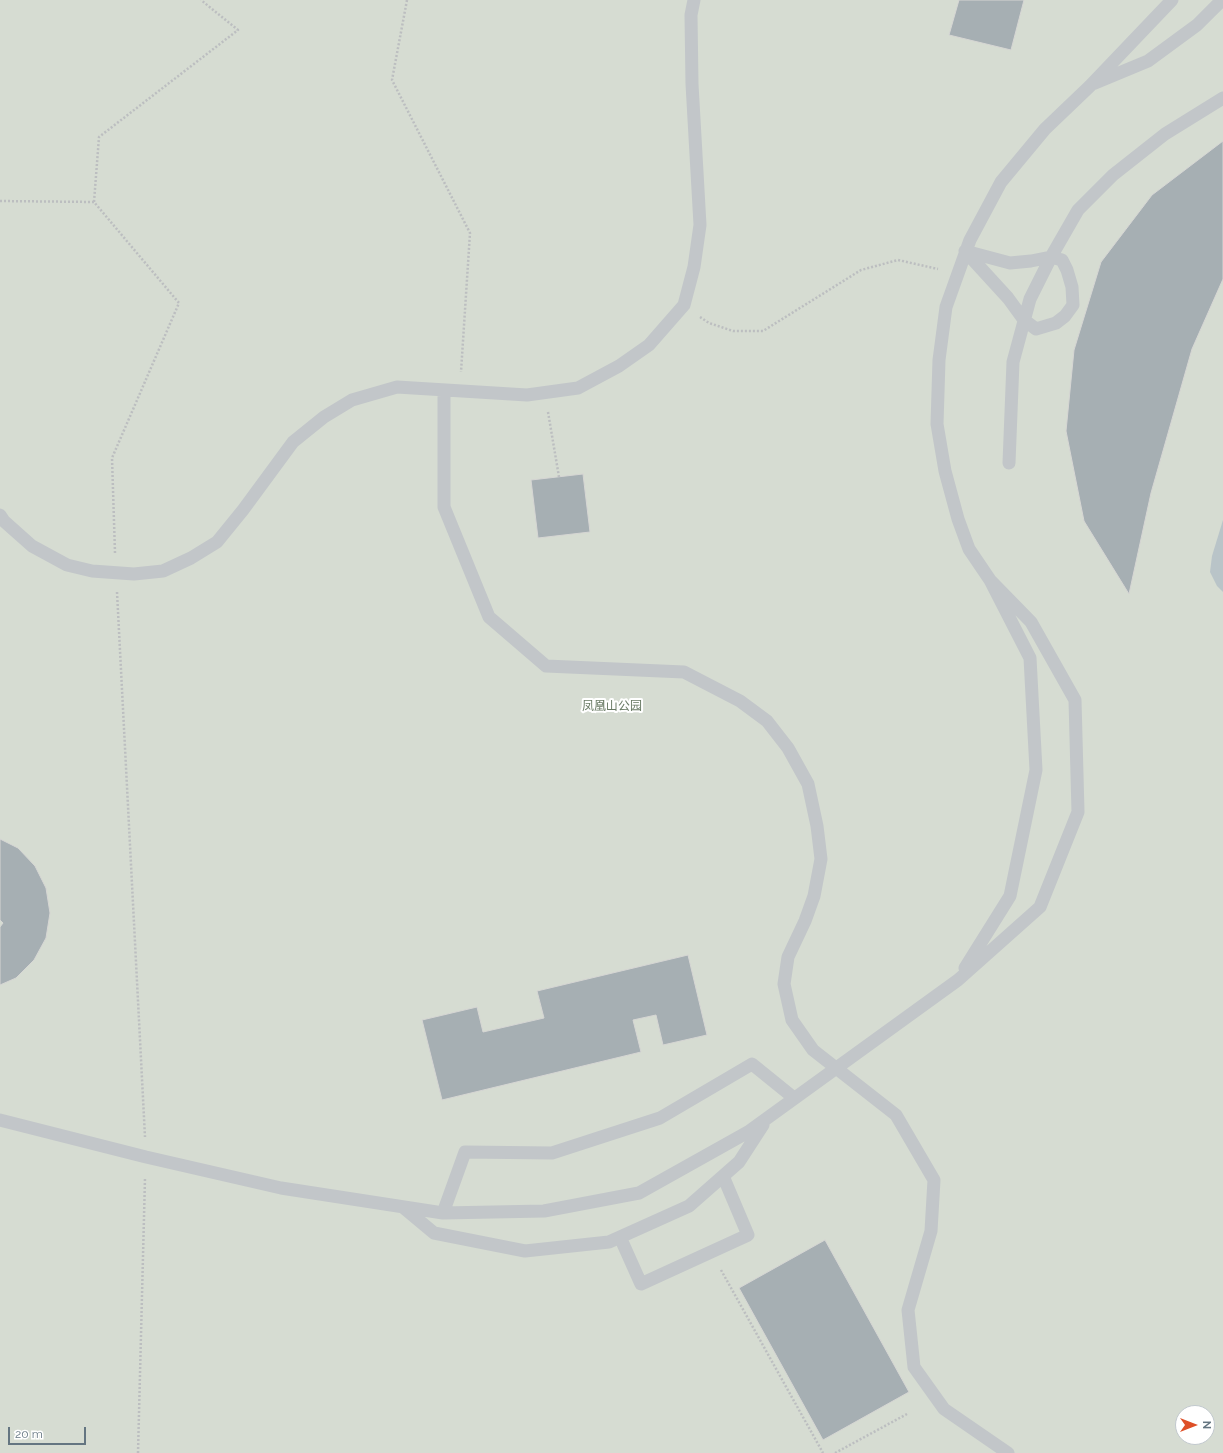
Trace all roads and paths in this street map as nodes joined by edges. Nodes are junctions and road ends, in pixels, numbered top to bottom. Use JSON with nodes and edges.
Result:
{"nodes":[{"id":1,"x":201,"y":0,"type":"edge"},
{"id":2,"x":406,"y":0,"type":"edge"},
{"id":3,"x":694,"y":0,"type":"edge"},
{"id":4,"x":1172,"y":0,"type":"edge"},
{"id":5,"x":1222,"y":0,"type":"edge"},
{"id":6,"x":1090,"y":86,"type":"junction"},
{"id":7,"x":1223,"y":98,"type":"edge"},
{"id":8,"x":0,"y":201,"type":"edge"},
{"id":9,"x":94,"y":202,"type":"junction"},
{"id":10,"x":965,"y":251,"type":"junction"},
{"id":11,"x":1051,"y":257,"type":"junction"},
{"id":12,"x":956,"y":275,"type":"junction"},
{"id":13,"x":684,"y":305,"type":"junction"},
{"id":14,"x":1024,"y":320,"type":"junction"},
{"id":15,"x":444,"y":390,"type":"junction"},
{"id":16,"x":460,"y":391,"type":"junction"},
{"id":17,"x":545,"y":393,"type":"junction"},
{"id":18,"x":1009,"y":463,"type":"dead end"},
{"id":19,"x":559,"y":477,"type":"dead end"},
{"id":20,"x":0,"y":515,"type":"edge"},
{"id":21,"x":116,"y":572,"type":"junction"},
{"id":22,"x":990,"y":580,"type":"junction"},
{"id":23,"x":958,"y":980,"type":"junction"},
{"id":24,"x":794,"y":1098,"type":"junction"},
{"id":25,"x":767,"y":1119,"type":"junction"},
{"id":26,"x":0,"y":1120,"type":"edge"},
{"id":27,"x":146,"y":1157,"type":"junction"},
{"id":28,"x":723,"y":1176,"type":"junction"},
{"id":29,"x":404,"y":1208,"type":"junction"},
{"id":30,"x":442,"y":1214,"type":"junction"},
{"id":31,"x":620,"y":1237,"type":"junction"},
{"id":32,"x":711,"y":1252,"type":"junction"},
{"id":33,"x":907,"y":1414,"type":"dead end"},
{"id":34,"x":138,"y":1453,"type":"edge"},
{"id":35,"x":823,"y":1453,"type":"edge"},
{"id":36,"x":835,"y":1453,"type":"edge"},
{"id":37,"x":1008,"y":1453,"type":"edge"}],
"edges":[{"from":1,"to":9,"type":"path"},
{"from":2,"to":16,"type":"path"},
{"from":3,"to":13,"type":"lane"},
{"from":4,"to":6,"type":"lane"},
{"from":5,"to":6,"type":"lane"},
{"from":6,"to":10,"type":"lane"},
{"from":7,"to":11,"type":"lane"},
{"from":8,"to":9,"type":"path"},
{"from":9,"to":21,"type":"path"},
{"from":10,"to":11,"type":"lane"},
{"from":10,"to":12,"type":"lane"},
{"from":10,"to":14,"type":"lane"},
{"from":11,"to":14,"type":"lane"},
{"from":11,"to":14,"type":"lane"},
{"from":12,"to":13,"type":"path"},
{"from":12,"to":22,"type":"lane"},
{"from":13,"to":17,"type":"lane"},
{"from":14,"to":18,"type":"lane"},
{"from":15,"to":16,"type":"lane"},
{"from":15,"to":21,"type":"lane"},
{"from":15,"to":37,"type":"lane"},
{"from":16,"to":17,"type":"lane"},
{"from":17,"to":19,"type":"path"},
{"from":20,"to":21,"type":"lane"},
{"from":21,"to":27,"type":"path"},
{"from":22,"to":23,"type":"lane"},
{"from":22,"to":23,"type":"lane"},
{"from":23,"to":24,"type":"lane"},
{"from":24,"to":25,"type":"lane"},
{"from":24,"to":30,"type":"lane"},
{"from":25,"to":28,"type":"lane"},
{"from":25,"to":30,"type":"lane"},
{"from":26,"to":27,"type":"lane"},
{"from":27,"to":29,"type":"lane"},
{"from":27,"to":34,"type":"path"},
{"from":28,"to":31,"type":"lane"},
{"from":28,"to":32,"type":"lane"},
{"from":29,"to":30,"type":"lane"},
{"from":29,"to":31,"type":"lane"},
{"from":31,"to":32,"type":"lane"},
{"from":32,"to":35,"type":"path"},
{"from":33,"to":36,"type":"path"}]}
